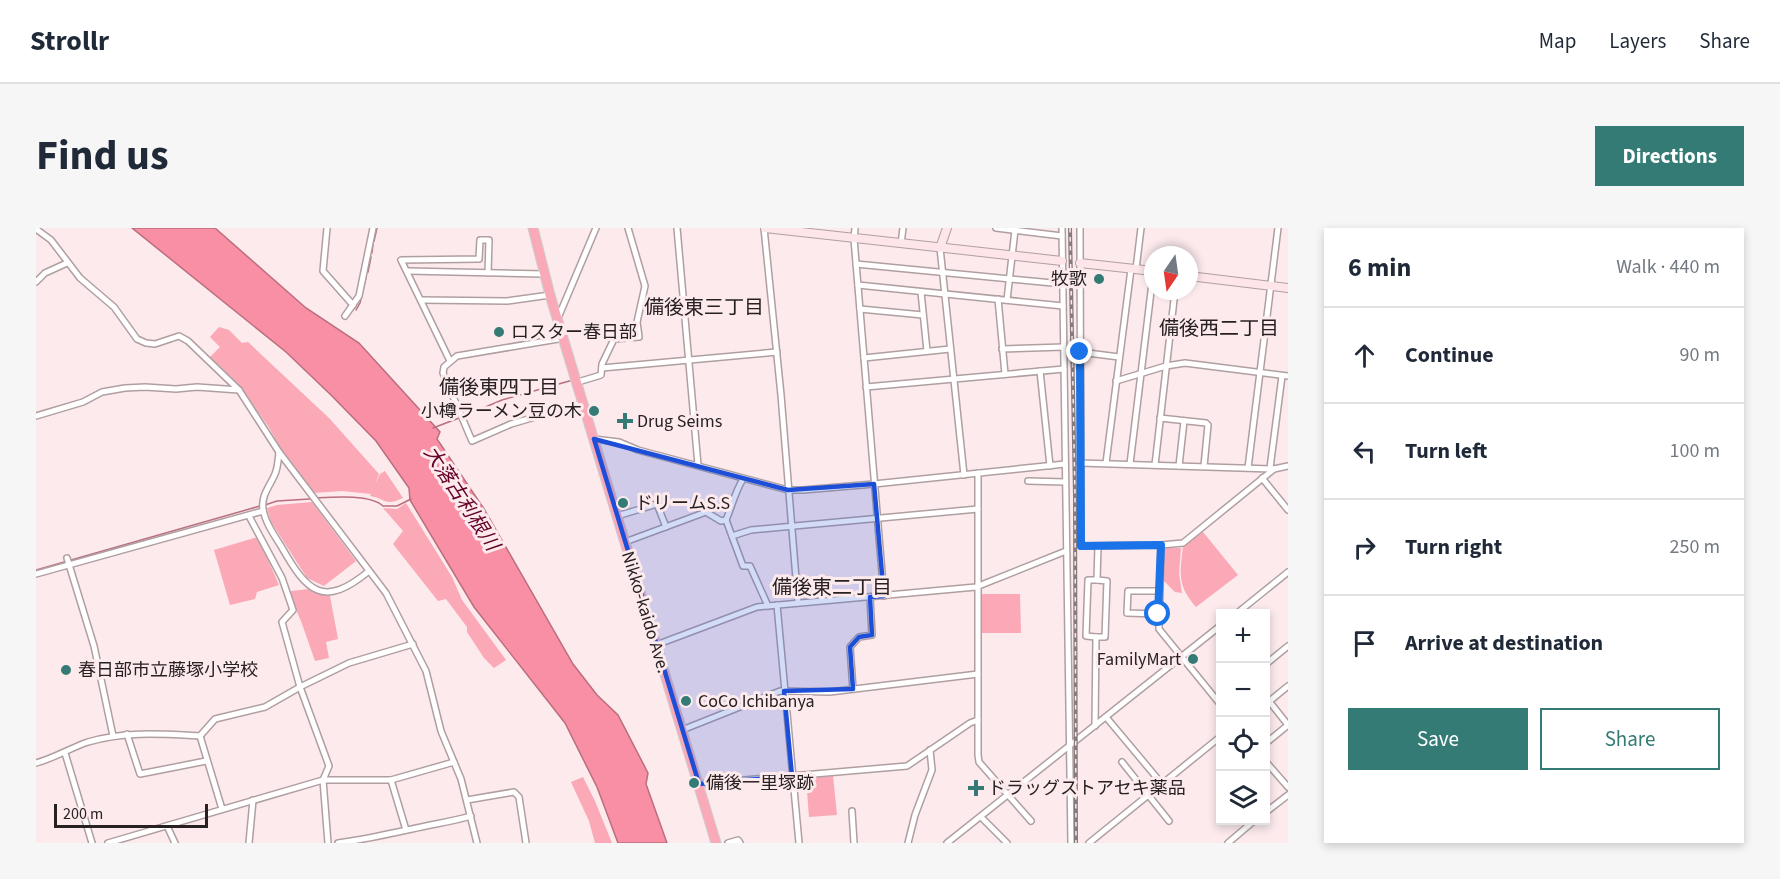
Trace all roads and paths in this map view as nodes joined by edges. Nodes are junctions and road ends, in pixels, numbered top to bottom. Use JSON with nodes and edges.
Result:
{"nodes":[{"id":1,"x":327,"y":228,"type":"edge"},
{"id":2,"x":373,"y":228,"type":"edge"},
{"id":3,"x":534,"y":228,"type":"edge"},
{"id":4,"x":596,"y":228,"type":"edge"},
{"id":5,"x":628,"y":228,"type":"edge"},
{"id":6,"x":677,"y":228,"type":"edge"},
{"id":7,"x":764,"y":228,"type":"edge"},
{"id":8,"x":855,"y":228,"type":"edge"},
{"id":9,"x":903,"y":228,"type":"edge"},
{"id":10,"x":947,"y":228,"type":"edge"},
{"id":11,"x":996,"y":228,"type":"edge"},
{"id":12,"x":1062,"y":228,"type":"edge"},
{"id":13,"x":1080,"y":228,"type":"edge"},
{"id":14,"x":1141,"y":228,"type":"edge"},
{"id":15,"x":1278,"y":228,"type":"edge"},
{"id":16,"x":36,"y":229,"type":"edge"},
{"id":17,"x":1015,"y":230,"type":"junction"},
{"id":18,"x":808,"y":231,"type":"edge"},
{"id":19,"x":1062,"y":236,"type":"junction"},
{"id":20,"x":854,"y":239,"type":"junction"},
{"id":21,"x":901,"y":244,"type":"junction"},
{"id":22,"x":940,"y":248,"type":"junction"},
{"id":23,"x":1013,"y":256,"type":"junction"},
{"id":24,"x":479,"y":259,"type":"junction"},
{"id":25,"x":489,"y":260,"type":"junction"},
{"id":26,"x":1062,"y":261,"type":"junction"},
{"id":27,"x":67,"y":263,"type":"junction"},
{"id":28,"x":1080,"y":263,"type":"junction"},
{"id":29,"x":856,"y":264,"type":"junction"},
{"id":30,"x":1133,"y":269,"type":"junction"},
{"id":31,"x":408,"y":271,"type":"junction"},
{"id":32,"x":1144,"y":271,"type":"edge"},
{"id":33,"x":943,"y":272,"type":"junction"},
{"id":34,"x":488,"y":273,"type":"junction"},
{"id":35,"x":544,"y":274,"type":"junction"},
{"id":36,"x":1198,"y":277,"type":"edge"},
{"id":37,"x":1010,"y":279,"type":"junction"},
{"id":38,"x":36,"y":282,"type":"edge"},
{"id":39,"x":1063,"y":284,"type":"junction"},
{"id":40,"x":858,"y":285,"type":"junction"},
{"id":41,"x":1271,"y":286,"type":"junction"},
{"id":42,"x":1288,"y":288,"type":"edge"},
{"id":43,"x":921,"y":292,"type":"junction"},
{"id":44,"x":945,"y":294,"type":"junction"},
{"id":45,"x":550,"y":295,"type":"junction"},
{"id":46,"x":421,"y":300,"type":"junction"},
{"id":47,"x":998,"y":300,"type":"junction"},
{"id":48,"x":1007,"y":300,"type":"junction"},
{"id":49,"x":1150,"y":300,"type":"edge"},
{"id":50,"x":1174,"y":300,"type":"edge"},
{"id":51,"x":353,"y":305,"type":"junction"},
{"id":52,"x":1063,"y":306,"type":"junction"},
{"id":53,"x":860,"y":309,"type":"junction"},
{"id":54,"x":923,"y":315,"type":"junction"},
{"id":55,"x":345,"y":316,"type":"dead end"},
{"id":56,"x":558,"y":318,"type":"junction"},
{"id":57,"x":564,"y":338,"type":"junction"},
{"id":58,"x":1064,"y":347,"type":"junction"},
{"id":59,"x":950,"y":349,"type":"junction"},
{"id":60,"x":1002,"y":350,"type":"junction"},
{"id":61,"x":927,"y":351,"type":"junction"},
{"id":62,"x":777,"y":352,"type":"junction"},
{"id":63,"x":1080,"y":352,"type":"junction"},
{"id":64,"x":1119,"y":357,"type":"junction"},
{"id":65,"x":864,"y":358,"type":"junction"},
{"id":66,"x":689,"y":360,"type":"junction"},
{"id":67,"x":450,"y":361,"type":"junction"},
{"id":68,"x":1166,"y":366,"type":"junction"},
{"id":69,"x":602,"y":368,"type":"junction"},
{"id":70,"x":1064,"y":369,"type":"junction"},
{"id":71,"x":1040,"y":371,"type":"junction"},
{"id":72,"x":1142,"y":373,"type":"junction"},
{"id":73,"x":1259,"y":373,"type":"junction"},
{"id":74,"x":1005,"y":374,"type":"junction"},
{"id":75,"x":1285,"y":376,"type":"edge"},
{"id":76,"x":577,"y":378,"type":"junction"},
{"id":77,"x":954,"y":378,"type":"junction"},
{"id":78,"x":1116,"y":381,"type":"junction"},
{"id":79,"x":866,"y":387,"type":"junction"},
{"id":80,"x":239,"y":390,"type":"junction"},
{"id":81,"x":584,"y":403,"type":"junction"},
{"id":82,"x":36,"y":416,"type":"edge"},
{"id":83,"x":1160,"y":418,"type":"junction"},
{"id":84,"x":1184,"y":421,"type":"junction"},
{"id":85,"x":594,"y":439,"type":"junction"},
{"id":86,"x":279,"y":452,"type":"junction"},
{"id":87,"x":1080,"y":462,"type":"junction"},
{"id":88,"x":1106,"y":463,"type":"junction"},
{"id":89,"x":1065,"y":464,"type":"junction"},
{"id":90,"x":1130,"y":464,"type":"junction"},
{"id":91,"x":699,"y":465,"type":"junction"},
{"id":92,"x":1155,"y":465,"type":"junction"},
{"id":93,"x":1050,"y":466,"type":"junction"},
{"id":94,"x":1179,"y":466,"type":"junction"},
{"id":95,"x":1204,"y":466,"type":"junction"},
{"id":96,"x":1288,"y":466,"type":"edge"},
{"id":97,"x":1248,"y":468,"type":"junction"},
{"id":98,"x":1272,"y":469,"type":"junction"},
{"id":99,"x":978,"y":473,"type":"junction"},
{"id":100,"x":964,"y":475,"type":"junction"},
{"id":101,"x":1262,"y":478,"type":"junction"},
{"id":102,"x":743,"y":479,"type":"junction"},
{"id":103,"x":1028,"y":481,"type":"dead end"},
{"id":104,"x":1065,"y":482,"type":"junction"},
{"id":105,"x":874,"y":484,"type":"junction"},
{"id":106,"x":788,"y":490,"type":"junction"},
{"id":107,"x":978,"y":509,"type":"junction"},
{"id":108,"x":1288,"y":510,"type":"edge"},
{"id":109,"x":263,"y":511,"type":"junction"},
{"id":110,"x":249,"y":516,"type":"junction"},
{"id":111,"x":617,"y":516,"type":"junction"},
{"id":112,"x":877,"y":518,"type":"junction"},
{"id":113,"x":726,"y":520,"type":"junction"},
{"id":114,"x":791,"y":526,"type":"junction"},
{"id":115,"x":666,"y":527,"type":"junction"},
{"id":116,"x":732,"y":536,"type":"junction"},
{"id":117,"x":626,"y":542,"type":"junction"},
{"id":118,"x":1161,"y":545,"type":"junction"},
{"id":119,"x":1098,"y":546,"type":"junction"},
{"id":120,"x":1066,"y":551,"type":"junction"},
{"id":121,"x":68,"y":561,"type":"junction"},
{"id":122,"x":369,"y":571,"type":"junction"},
{"id":123,"x":1288,"y":572,"type":"edge"},
{"id":124,"x":36,"y":574,"type":"edge"},
{"id":125,"x":1097,"y":580,"type":"junction"},
{"id":126,"x":976,"y":587,"type":"junction"},
{"id":127,"x":1159,"y":591,"type":"junction"},
{"id":128,"x":884,"y":596,"type":"junction"},
{"id":129,"x":870,"y":597,"type":"junction"},
{"id":130,"x":798,"y":603,"type":"junction"},
{"id":131,"x":777,"y":605,"type":"junction"},
{"id":132,"x":768,"y":606,"type":"junction"},
{"id":133,"x":1242,"y":609,"type":"edge"},
{"id":134,"x":1158,"y":614,"type":"junction"},
{"id":135,"x":1216,"y":630,"type":"edge"},
{"id":136,"x":1096,"y":637,"type":"junction"},
{"id":137,"x":413,"y":644,"type":"junction"},
{"id":138,"x":657,"y":645,"type":"junction"},
{"id":139,"x":1288,"y":646,"type":"edge"},
{"id":140,"x":1182,"y":657,"type":"junction"},
{"id":141,"x":1267,"y":663,"type":"edge"},
{"id":142,"x":978,"y":674,"type":"junction"},
{"id":143,"x":1288,"y":686,"type":"edge"},
{"id":144,"x":300,"y":687,"type":"junction"},
{"id":145,"x":853,"y":689,"type":"junction"},
{"id":146,"x":784,"y":691,"type":"junction"},
{"id":147,"x":1216,"y":697,"type":"edge"},
{"id":148,"x":1270,"y":700,"type":"edge"},
{"id":149,"x":1270,"y":705,"type":"edge"},
{"id":150,"x":1106,"y":717,"type":"junction"},
{"id":151,"x":978,"y":720,"type":"junction"},
{"id":152,"x":1288,"y":725,"type":"edge"},
{"id":153,"x":1095,"y":726,"type":"junction"},
{"id":154,"x":682,"y":730,"type":"junction"},
{"id":155,"x":127,"y":734,"type":"junction"},
{"id":156,"x":114,"y":736,"type":"junction"},
{"id":157,"x":200,"y":736,"type":"junction"},
{"id":158,"x":1270,"y":740,"type":"edge"},
{"id":159,"x":1216,"y":741,"type":"edge"},
{"id":160,"x":1069,"y":747,"type":"junction"},
{"id":161,"x":930,"y":750,"type":"junction"},
{"id":162,"x":65,"y":753,"type":"junction"},
{"id":163,"x":206,"y":761,"type":"junction"},
{"id":164,"x":454,"y":762,"type":"junction"},
{"id":165,"x":1122,"y":762,"type":"dead end"},
{"id":166,"x":36,"y":763,"type":"edge"},
{"id":167,"x":1270,"y":767,"type":"edge"},
{"id":168,"x":792,"y":776,"type":"junction"},
{"id":169,"x":323,"y":780,"type":"junction"},
{"id":170,"x":391,"y":780,"type":"junction"},
{"id":171,"x":699,"y":784,"type":"junction"},
{"id":172,"x":1162,"y":784,"type":"junction"},
{"id":173,"x":1288,"y":787,"type":"edge"},
{"id":174,"x":1149,"y":795,"type":"junction"},
{"id":175,"x":1288,"y":795,"type":"edge"},
{"id":176,"x":1007,"y":796,"type":"junction"},
{"id":177,"x":253,"y":800,"type":"junction"},
{"id":178,"x":467,"y":800,"type":"junction"},
{"id":179,"x":222,"y":809,"type":"junction"},
{"id":180,"x":1270,"y":809,"type":"edge"},
{"id":181,"x":852,"y":811,"type":"dead end"},
{"id":182,"x":471,"y":816,"type":"junction"},
{"id":183,"x":981,"y":817,"type":"junction"},
{"id":184,"x":1031,"y":821,"type":"dead end"},
{"id":185,"x":1169,"y":821,"type":"dead end"},
{"id":186,"x":1250,"y":825,"type":"edge"},
{"id":187,"x":167,"y":826,"type":"junction"},
{"id":188,"x":406,"y":830,"type":"junction"},
{"id":189,"x":1097,"y":836,"type":"junction"},
{"id":190,"x":377,"y":840,"type":"edge"},
{"id":191,"x":92,"y":843,"type":"edge"},
{"id":192,"x":108,"y":843,"type":"edge"},
{"id":193,"x":175,"y":843,"type":"edge"},
{"id":194,"x":249,"y":843,"type":"edge"},
{"id":195,"x":328,"y":843,"type":"edge"},
{"id":196,"x":338,"y":843,"type":"edge"},
{"id":197,"x":477,"y":843,"type":"edge"},
{"id":198,"x":526,"y":843,"type":"edge"},
{"id":199,"x":716,"y":843,"type":"edge"},
{"id":200,"x":728,"y":843,"type":"edge"},
{"id":201,"x":740,"y":843,"type":"edge"},
{"id":202,"x":799,"y":843,"type":"edge"},
{"id":203,"x":854,"y":843,"type":"edge"},
{"id":204,"x":908,"y":843,"type":"edge"},
{"id":205,"x":947,"y":843,"type":"edge"},
{"id":206,"x":1007,"y":843,"type":"edge"},
{"id":207,"x":1071,"y":843,"type":"edge"},
{"id":208,"x":1089,"y":843,"type":"edge"},
{"id":209,"x":1103,"y":843,"type":"edge"},
{"id":210,"x":1228,"y":843,"type":"edge"}],
"edges":[{"from":1,"to":51,"type":"street"},
{"from":2,"to":51,"type":"street"},
{"from":3,"to":35,"type":"highway","name":"Nikko-kaido Ave."},
{"from":4,"to":56,"type":"street"},
{"from":5,"to":69,"type":"street"},
{"from":6,"to":66,"type":"street"},
{"from":7,"to":18,"type":"street"},
{"from":7,"to":62,"type":"street"},
{"from":8,"to":20,"type":"street"},
{"from":9,"to":21,"type":"street"},
{"from":10,"to":22,"type":"street"},
{"from":11,"to":17,"type":"street"},
{"from":12,"to":19,"type":"street"},
{"from":13,"to":28,"type":"street"},
{"from":14,"to":30,"type":"street"},
{"from":15,"to":41,"type":"street"},
{"from":16,"to":27,"type":"street"},
{"from":17,"to":19,"type":"street"},
{"from":17,"to":23,"type":"street"},
{"from":18,"to":20,"type":"street"},
{"from":19,"to":26,"type":"street"},
{"from":20,"to":21,"type":"street"},
{"from":20,"to":29,"type":"street"},
{"from":21,"to":22,"type":"street"},
{"from":22,"to":23,"type":"street"},
{"from":22,"to":33,"type":"street"},
{"from":23,"to":26,"type":"street"},
{"from":23,"to":37,"type":"street"},
{"from":24,"to":25,"type":"street"},
{"from":24,"to":25,"type":"street"},
{"from":24,"to":31,"type":"street"},
{"from":25,"to":34,"type":"street"},
{"from":26,"to":39,"type":"street"},
{"from":27,"to":38,"type":"street"},
{"from":27,"to":80,"type":"street"},
{"from":28,"to":30,"type":"street"},
{"from":28,"to":63,"type":"street"},
{"from":29,"to":33,"type":"street"},
{"from":29,"to":40,"type":"street"},
{"from":30,"to":32,"type":"street"},
{"from":30,"to":64,"type":"street"},
{"from":31,"to":34,"type":"street"},
{"from":31,"to":46,"type":"street"},
{"from":33,"to":37,"type":"street"},
{"from":33,"to":44,"type":"street"},
{"from":34,"to":35,"type":"street"},
{"from":35,"to":45,"type":"highway","name":"Nikko-kaido Ave."},
{"from":36,"to":41,"type":"street"},
{"from":37,"to":39,"type":"street"},
{"from":37,"to":48,"type":"street"},
{"from":39,"to":52,"type":"street"},
{"from":40,"to":43,"type":"street"},
{"from":40,"to":53,"type":"street"},
{"from":41,"to":42,"type":"street"},
{"from":41,"to":73,"type":"street"},
{"from":43,"to":44,"type":"street"},
{"from":43,"to":54,"type":"street"},
{"from":44,"to":47,"type":"street"},
{"from":44,"to":59,"type":"street"},
{"from":45,"to":46,"type":"street"},
{"from":45,"to":56,"type":"highway","name":"Nikko-kaido Ave."},
{"from":46,"to":67,"type":"street"},
{"from":47,"to":48,"type":"street"},
{"from":47,"to":60,"type":"street"},
{"from":48,"to":52,"type":"street"},
{"from":49,"to":72,"type":"street"},
{"from":50,"to":68,"type":"street"},
{"from":51,"to":55,"type":"street"},
{"from":52,"to":58,"type":"street"},
{"from":53,"to":54,"type":"street"},
{"from":53,"to":65,"type":"street"},
{"from":54,"to":61,"type":"street"},
{"from":56,"to":57,"type":"highway","name":"Nikko-kaido Ave."},
{"from":57,"to":67,"type":"street"},
{"from":57,"to":76,"type":"highway","name":"Nikko-kaido Ave."},
{"from":58,"to":60,"type":"street"},
{"from":58,"to":70,"type":"street"},
{"from":59,"to":61,"type":"street"},
{"from":59,"to":77,"type":"street"},
{"from":60,"to":74,"type":"street"},
{"from":61,"to":65,"type":"street"},
{"from":62,"to":66,"type":"street"},
{"from":62,"to":106,"type":"street"},
{"from":63,"to":64,"type":"street"},
{"from":63,"to":87,"type":"street"},
{"from":64,"to":78,"type":"street"},
{"from":65,"to":79,"type":"street"},
{"from":66,"to":69,"type":"street"},
{"from":66,"to":91,"type":"street"},
{"from":67,"to":81,"type":"street"},
{"from":68,"to":72,"type":"street"},
{"from":68,"to":73,"type":"street"},
{"from":68,"to":83,"type":"street"},
{"from":69,"to":76,"type":"street"},
{"from":70,"to":71,"type":"street"},
{"from":70,"to":89,"type":"street"},
{"from":71,"to":74,"type":"street"},
{"from":71,"to":93,"type":"street"},
{"from":72,"to":78,"type":"street"},
{"from":72,"to":90,"type":"street"},
{"from":73,"to":75,"type":"street"},
{"from":73,"to":97,"type":"street"},
{"from":74,"to":77,"type":"street"},
{"from":75,"to":98,"type":"street"},
{"from":76,"to":81,"type":"highway","name":"Nikko-kaido Ave."},
{"from":77,"to":79,"type":"street"},
{"from":77,"to":100,"type":"street"},
{"from":78,"to":88,"type":"street"},
{"from":79,"to":105,"type":"street"},
{"from":80,"to":82,"type":"street"},
{"from":80,"to":86,"type":"street"},
{"from":81,"to":85,"type":"highway","name":"Nikko-kaido Ave."},
{"from":83,"to":84,"type":"street"},
{"from":83,"to":92,"type":"street"},
{"from":84,"to":94,"type":"street"},
{"from":84,"to":95,"type":"street"},
{"from":85,"to":91,"type":"street"},
{"from":85,"to":111,"type":"highway","name":"Nikko-kaido Ave."},
{"from":86,"to":109,"type":"street"},
{"from":86,"to":122,"type":"street"},
{"from":87,"to":88,"type":"street"},
{"from":87,"to":119,"type":"street"},
{"from":88,"to":90,"type":"street"},
{"from":89,"to":93,"type":"street"},
{"from":89,"to":104,"type":"street"},
{"from":90,"to":92,"type":"street"},
{"from":91,"to":102,"type":"street"},
{"from":92,"to":94,"type":"street"},
{"from":93,"to":99,"type":"street"},
{"from":94,"to":95,"type":"street"},
{"from":95,"to":97,"type":"street"},
{"from":96,"to":98,"type":"street"},
{"from":97,"to":98,"type":"street"},
{"from":98,"to":101,"type":"street"},
{"from":99,"to":100,"type":"street"},
{"from":99,"to":107,"type":"street"},
{"from":100,"to":105,"type":"street"},
{"from":101,"to":108,"type":"street"},
{"from":101,"to":118,"type":"street"},
{"from":102,"to":106,"type":"street"},
{"from":102,"to":113,"type":"street"},
{"from":103,"to":104,"type":"street"},
{"from":104,"to":120,"type":"street"},
{"from":105,"to":106,"type":"street"},
{"from":105,"to":112,"type":"street"},
{"from":106,"to":114,"type":"street"},
{"from":107,"to":112,"type":"street"},
{"from":107,"to":126,"type":"street"},
{"from":109,"to":110,"type":"street"},
{"from":109,"to":122,"type":"street"},
{"from":110,"to":121,"type":"street"},
{"from":110,"to":144,"type":"street"},
{"from":111,"to":115,"type":"street"},
{"from":111,"to":117,"type":"highway","name":"Nikko-kaido Ave."},
{"from":112,"to":114,"type":"street"},
{"from":112,"to":128,"type":"street"},
{"from":113,"to":115,"type":"street"},
{"from":113,"to":116,"type":"street"},
{"from":114,"to":116,"type":"street"},
{"from":114,"to":130,"type":"street"},
{"from":115,"to":117,"type":"street"},
{"from":116,"to":132,"type":"street"},
{"from":117,"to":138,"type":"highway","name":"Nikko-kaido Ave."},
{"from":118,"to":119,"type":"street"},
{"from":118,"to":127,"type":"street"},
{"from":119,"to":125,"type":"street"},
{"from":120,"to":126,"type":"street"},
{"from":120,"to":160,"type":"street"},
{"from":121,"to":124,"type":"street"},
{"from":121,"to":156,"type":"street"},
{"from":122,"to":137,"type":"street"},
{"from":123,"to":133,"type":"street"},
{"from":125,"to":136,"type":"street"},
{"from":125,"to":136,"type":"street"},
{"from":126,"to":128,"type":"street"},
{"from":126,"to":142,"type":"street"},
{"from":127,"to":134,"type":"street"},
{"from":127,"to":134,"type":"street"},
{"from":128,"to":129,"type":"street"},
{"from":129,"to":130,"type":"street"},
{"from":129,"to":145,"type":"street"},
{"from":130,"to":131,"type":"street"},
{"from":131,"to":132,"type":"street"},
{"from":131,"to":146,"type":"street"},
{"from":132,"to":138,"type":"street"},
{"from":134,"to":140,"type":"street"},
{"from":135,"to":140,"type":"street"},
{"from":136,"to":153,"type":"street"},
{"from":137,"to":144,"type":"street"},
{"from":137,"to":164,"type":"street"},
{"from":138,"to":154,"type":"highway","name":"Nikko-kaido Ave."},
{"from":139,"to":141,"type":"street"},
{"from":140,"to":147,"type":"street"},
{"from":140,"to":150,"type":"street"},
{"from":142,"to":145,"type":"street"},
{"from":142,"to":151,"type":"street"},
{"from":143,"to":148,"type":"street"},
{"from":144,"to":157,"type":"street"},
{"from":144,"to":169,"type":"street"},
{"from":145,"to":146,"type":"street"},
{"from":146,"to":154,"type":"street"},
{"from":146,"to":168,"type":"street"},
{"from":149,"to":152,"type":"street"},
{"from":150,"to":153,"type":"street"},
{"from":150,"to":172,"type":"street"},
{"from":151,"to":161,"type":"street"},
{"from":151,"to":176,"type":"street"},
{"from":152,"to":158,"type":"street"},
{"from":153,"to":160,"type":"street"},
{"from":154,"to":171,"type":"highway","name":"Nikko-kaido Ave."},
{"from":155,"to":156,"type":"street"},
{"from":155,"to":157,"type":"street"},
{"from":155,"to":163,"type":"street"},
{"from":156,"to":162,"type":"street"},
{"from":157,"to":163,"type":"street"},
{"from":159,"to":172,"type":"street"},
{"from":160,"to":176,"type":"street"},
{"from":160,"to":207,"type":"street"},
{"from":161,"to":168,"type":"street"},
{"from":161,"to":204,"type":"street"},
{"from":162,"to":166,"type":"street"},
{"from":162,"to":191,"type":"street"},
{"from":163,"to":179,"type":"street"},
{"from":164,"to":170,"type":"street"},
{"from":164,"to":178,"type":"street"},
{"from":165,"to":174,"type":"street"},
{"from":167,"to":173,"type":"street"},
{"from":168,"to":171,"type":"street"},
{"from":168,"to":202,"type":"street"},
{"from":169,"to":170,"type":"street"},
{"from":169,"to":177,"type":"street"},
{"from":169,"to":195,"type":"street"},
{"from":170,"to":188,"type":"street"},
{"from":171,"to":199,"type":"highway","name":"Nikko-kaido Ave."},
{"from":172,"to":174,"type":"street"},
{"from":174,"to":185,"type":"street"},
{"from":174,"to":189,"type":"street"},
{"from":175,"to":180,"type":"street"},
{"from":176,"to":183,"type":"street"},
{"from":176,"to":184,"type":"street"},
{"from":177,"to":179,"type":"street"},
{"from":177,"to":194,"type":"street"},
{"from":178,"to":182,"type":"street"},
{"from":178,"to":198,"type":"street"},
{"from":179,"to":187,"type":"street"},
{"from":181,"to":203,"type":"street"},
{"from":182,"to":188,"type":"street"},
{"from":182,"to":197,"type":"street"},
{"from":183,"to":205,"type":"street"},
{"from":183,"to":206,"type":"street"},
{"from":186,"to":210,"type":"street"},
{"from":187,"to":192,"type":"street"},
{"from":187,"to":193,"type":"street"},
{"from":188,"to":190,"type":"street"},
{"from":189,"to":208,"type":"street"},
{"from":189,"to":209,"type":"street"},
{"from":190,"to":196,"type":"street"},
{"from":200,"to":201,"type":"street"}]}
